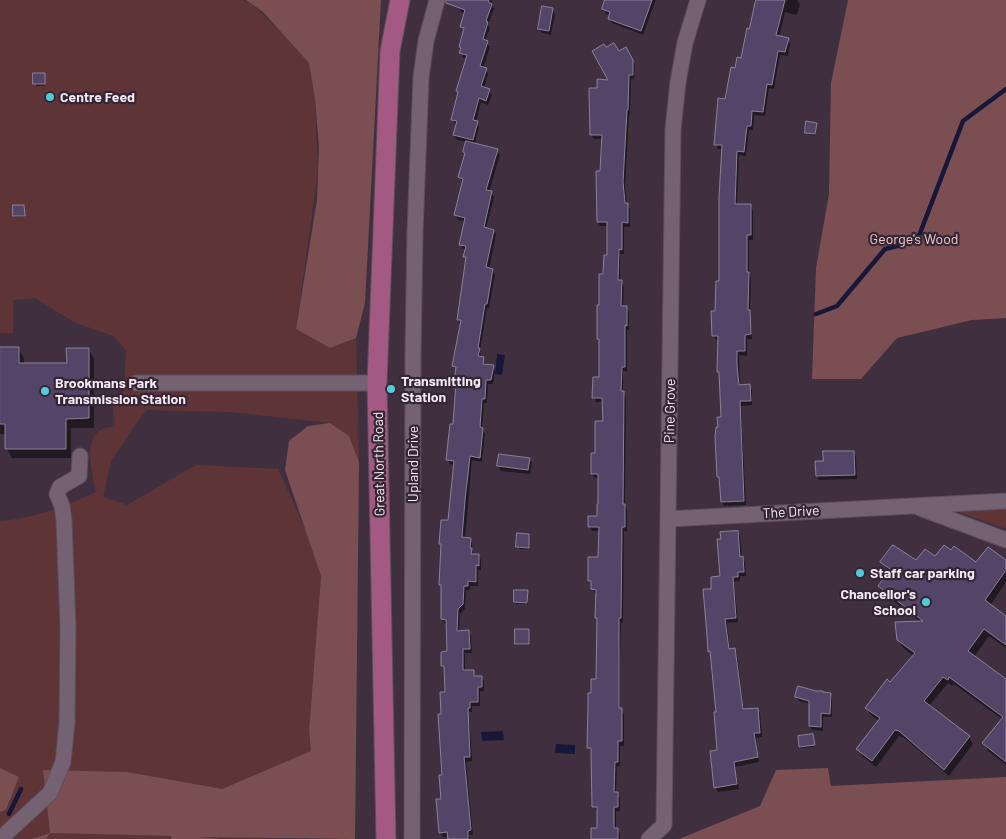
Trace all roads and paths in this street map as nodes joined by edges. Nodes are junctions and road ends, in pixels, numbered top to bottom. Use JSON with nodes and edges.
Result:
{"nodes":[{"id":1,"x":400,"y":0,"type":"edge"},
{"id":2,"x":437,"y":0,"type":"edge"},
{"id":3,"x":698,"y":0,"type":"edge"},
{"id":4,"x":136,"y":383,"type":"dead end"},
{"id":5,"x":377,"y":383,"type":"junction"},
{"id":6,"x":80,"y":456,"type":"dead end"},
{"id":7,"x":1006,"y":501,"type":"edge"},
{"id":8,"x":914,"y":505,"type":"junction"},
{"id":9,"x":668,"y":519,"type":"junction"},
{"id":10,"x":1006,"y":540,"type":"edge"},
{"id":11,"x":0,"y":839,"type":"edge"},
{"id":12,"x":386,"y":839,"type":"edge"},
{"id":13,"x":412,"y":839,"type":"edge"},
{"id":14,"x":649,"y":839,"type":"edge"}],
"edges":[{"from":1,"to":5,"type":"main road","name":"Great North Road"},
{"from":2,"to":13,"type":"street","name":"Upland Drive"},
{"from":3,"to":9,"type":"street","name":"Pine Grove"},
{"from":4,"to":5,"type":"street"},
{"from":5,"to":12,"type":"main road","name":"Great North Road"},
{"from":6,"to":11,"type":"street"},
{"from":7,"to":8,"type":"street","name":"The Drive"},
{"from":8,"to":9,"type":"street","name":"The Drive"},
{"from":8,"to":10,"type":"street","name":"The Drive"},
{"from":9,"to":14,"type":"street","name":"Pine Grove"}]}
